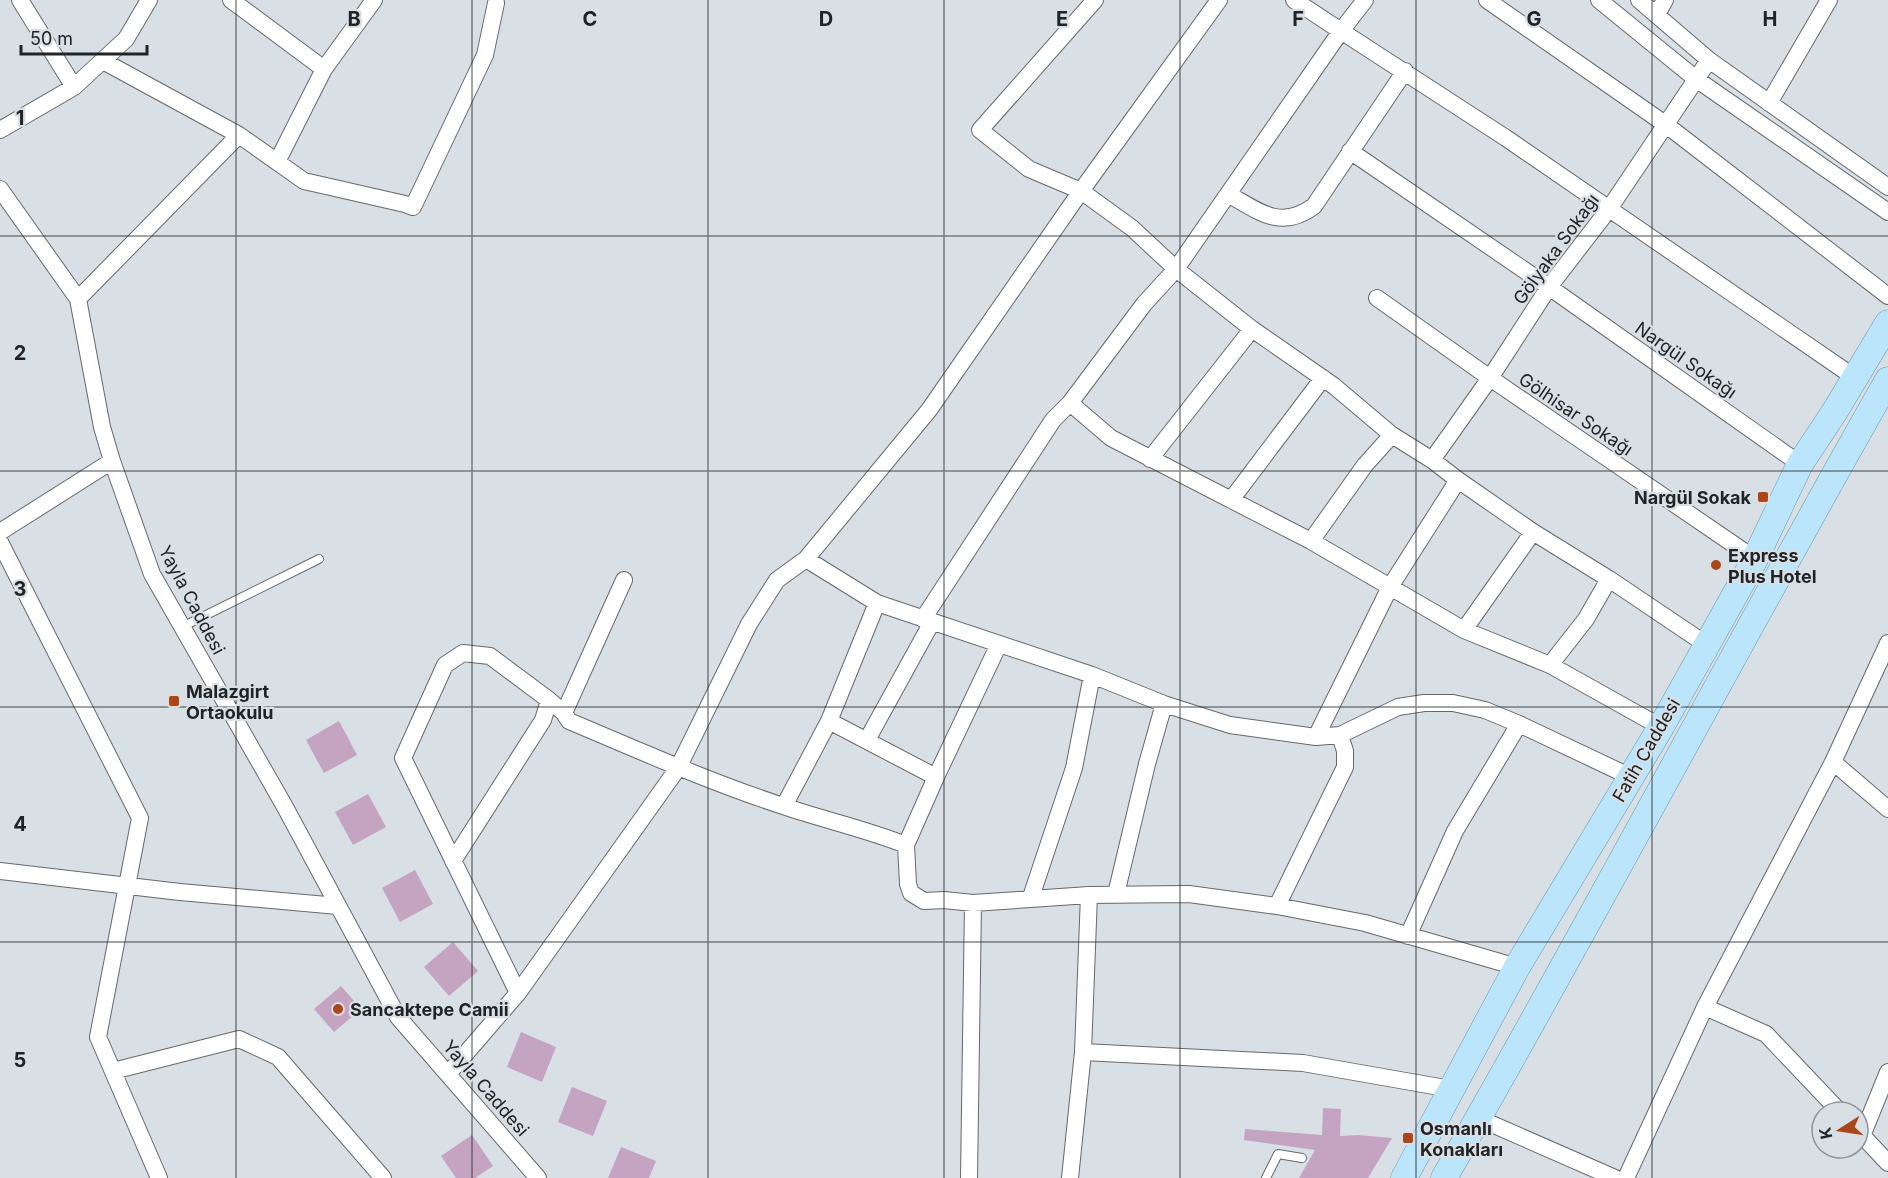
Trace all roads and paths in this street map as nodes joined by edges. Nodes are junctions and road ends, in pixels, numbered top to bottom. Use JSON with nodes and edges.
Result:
{"nodes":[{"id":1,"x":20,"y":0,"type":"edge"},
{"id":2,"x":149,"y":0,"type":"edge"},
{"id":3,"x":231,"y":0,"type":"edge"},
{"id":4,"x":374,"y":0,"type":"edge"},
{"id":5,"x":1095,"y":0,"type":"edge"},
{"id":6,"x":1218,"y":0,"type":"edge"},
{"id":7,"x":1294,"y":0,"type":"edge"},
{"id":8,"x":1365,"y":0,"type":"edge"},
{"id":9,"x":1487,"y":0,"type":"edge"},
{"id":10,"x":1599,"y":0,"type":"edge"},
{"id":11,"x":1639,"y":0,"type":"edge"},
{"id":12,"x":1829,"y":0,"type":"edge"},
{"id":13,"x":496,"y":3,"type":"dead end"},
{"id":14,"x":1661,"y":7,"type":"edge"},
{"id":15,"x":1341,"y":31,"type":"junction"},
{"id":16,"x":1709,"y":60,"type":"junction"},
{"id":17,"x":103,"y":61,"type":"junction"},
{"id":18,"x":324,"y":69,"type":"junction"},
{"id":19,"x":1404,"y":71,"type":"junction"},
{"id":20,"x":1696,"y":80,"type":"junction"},
{"id":21,"x":74,"y":87,"type":"junction"},
{"id":22,"x":1770,"y":103,"type":"junction"},
{"id":23,"x":1665,"y":124,"type":"junction"},
{"id":24,"x":0,"y":129,"type":"edge"},
{"id":25,"x":239,"y":135,"type":"junction"},
{"id":26,"x":1350,"y":151,"type":"junction"},
{"id":27,"x":277,"y":162,"type":"junction"},
{"id":28,"x":1888,"y":187,"type":"edge"},
{"id":29,"x":0,"y":189,"type":"edge"},
{"id":30,"x":1081,"y":190,"type":"junction"},
{"id":31,"x":1228,"y":194,"type":"junction"},
{"id":32,"x":1609,"y":209,"type":"junction"},
{"id":33,"x":1888,"y":212,"type":"edge"},
{"id":34,"x":1176,"y":269,"type":"junction"},
{"id":35,"x":1549,"y":287,"type":"junction"},
{"id":36,"x":1888,"y":296,"type":"edge"},
{"id":37,"x":1377,"y":298,"type":"dead end"},
{"id":38,"x":78,"y":299,"type":"junction"},
{"id":39,"x":1888,"y":323,"type":"edge"},
{"id":40,"x":1252,"y":328,"type":"junction"},
{"id":41,"x":1854,"y":377,"type":"junction"},
{"id":42,"x":1323,"y":378,"type":"junction"},
{"id":43,"x":1490,"y":378,"type":"junction"},
{"id":44,"x":1888,"y":380,"type":"edge"},
{"id":45,"x":1070,"y":403,"type":"junction"},
{"id":46,"x":1392,"y":435,"type":"junction"},
{"id":47,"x":1150,"y":459,"type":"junction"},
{"id":48,"x":1432,"y":459,"type":"junction"},
{"id":49,"x":112,"y":461,"type":"junction"},
{"id":50,"x":1800,"y":464,"type":"junction"},
{"id":51,"x":1458,"y":480,"type":"junction"},
{"id":52,"x":1231,"y":500,"type":"junction"},
{"id":53,"x":0,"y":532,"type":"edge"},
{"id":54,"x":1533,"y":532,"type":"junction"},
{"id":55,"x":0,"y":542,"type":"edge"},
{"id":56,"x":1311,"y":542,"type":"junction"},
{"id":57,"x":319,"y":559,"type":"dead end"},
{"id":58,"x":806,"y":559,"type":"junction"},
{"id":59,"x":1755,"y":559,"type":"junction"},
{"id":60,"x":1609,"y":579,"type":"junction"},
{"id":61,"x":624,"y":580,"type":"dead end"},
{"id":62,"x":1390,"y":586,"type":"junction"},
{"id":63,"x":877,"y":603,"type":"junction"},
{"id":64,"x":928,"y":620,"type":"junction"},
{"id":65,"x":182,"y":627,"type":"junction"},
{"id":66,"x":1464,"y":630,"type":"junction"},
{"id":67,"x":1888,"y":643,"type":"edge"},
{"id":68,"x":999,"y":644,"type":"junction"},
{"id":69,"x":1707,"y":645,"type":"junction"},
{"id":70,"x":1550,"y":665,"type":"junction"},
{"id":71,"x":1092,"y":675,"type":"junction"},
{"id":72,"x":549,"y":700,"type":"junction"},
{"id":73,"x":1164,"y":704,"type":"junction"},
{"id":74,"x":564,"y":713,"type":"junction"},
{"id":75,"x":829,"y":721,"type":"junction"},
{"id":76,"x":1519,"y":724,"type":"junction"},
{"id":77,"x":1661,"y":727,"type":"junction"},
{"id":78,"x":1340,"y":735,"type":"junction"},
{"id":79,"x":1316,"y":737,"type":"junction"},
{"id":80,"x":867,"y":740,"type":"junction"},
{"id":81,"x":1833,"y":762,"type":"junction"},
{"id":82,"x":678,"y":768,"type":"junction"},
{"id":83,"x":936,"y":777,"type":"junction"},
{"id":84,"x":1631,"y":777,"type":"junction"},
{"id":85,"x":784,"y":806,"type":"junction"},
{"id":86,"x":1888,"y":809,"type":"edge"},
{"id":87,"x":906,"y":845,"type":"junction"},
{"id":88,"x":453,"y":861,"type":"junction"},
{"id":89,"x":0,"y":871,"type":"edge"},
{"id":90,"x":126,"y":886,"type":"junction"},
{"id":91,"x":1116,"y":894,"type":"junction"},
{"id":92,"x":1089,"y":895,"type":"junction"},
{"id":93,"x":1031,"y":897,"type":"junction"},
{"id":94,"x":973,"y":903,"type":"junction"},
{"id":95,"x":338,"y":906,"type":"junction"},
{"id":96,"x":1277,"y":906,"type":"junction"},
{"id":97,"x":1408,"y":936,"type":"junction"},
{"id":98,"x":1517,"y":967,"type":"junction"},
{"id":99,"x":518,"y":993,"type":"junction"},
{"id":100,"x":1705,"y":1007,"type":"junction"},
{"id":101,"x":1083,"y":1052,"type":"junction"},
{"id":102,"x":113,"y":1071,"type":"junction"},
{"id":103,"x":1888,"y":1072,"type":"edge"},
{"id":104,"x":448,"y":1074,"type":"junction"},
{"id":105,"x":1450,"y":1089,"type":"junction"},
{"id":106,"x":1829,"y":1100,"type":"edge"},
{"id":107,"x":1870,"y":1111,"type":"edge"},
{"id":108,"x":1478,"y":1118,"type":"junction"},
{"id":109,"x":1870,"y":1143,"type":"edge"},
{"id":110,"x":1302,"y":1158,"type":"dead end"},
{"id":111,"x":1888,"y":1162,"type":"edge"},
{"id":112,"x":159,"y":1178,"type":"edge"},
{"id":113,"x":383,"y":1178,"type":"edge"},
{"id":114,"x":538,"y":1178,"type":"edge"},
{"id":115,"x":969,"y":1178,"type":"edge"},
{"id":116,"x":1070,"y":1178,"type":"edge"},
{"id":117,"x":1266,"y":1178,"type":"edge"},
{"id":118,"x":1404,"y":1178,"type":"edge"},
{"id":119,"x":1444,"y":1178,"type":"edge"},
{"id":120,"x":1615,"y":1178,"type":"edge"},
{"id":121,"x":1626,"y":1178,"type":"edge"}],
"edges":[{"from":1,"to":21,"type":"street"},
{"from":2,"to":17,"type":"street"},
{"from":3,"to":18,"type":"street"},
{"from":4,"to":18,"type":"street"},
{"from":5,"to":30,"type":"street"},
{"from":6,"to":30,"type":"street"},
{"from":7,"to":15,"type":"street"},
{"from":8,"to":15,"type":"street"},
{"from":9,"to":23,"type":"street"},
{"from":10,"to":20,"type":"street"},
{"from":11,"to":14,"type":"street"},
{"from":12,"to":22,"type":"street"},
{"from":13,"to":27,"type":"street"},
{"from":14,"to":16,"type":"street"},
{"from":15,"to":19,"type":"street"},
{"from":15,"to":31,"type":"street"},
{"from":16,"to":20,"type":"street","name":"Gölyaka Sokağı"},
{"from":16,"to":22,"type":"street"},
{"from":17,"to":21,"type":"street"},
{"from":17,"to":25,"type":"street"},
{"from":18,"to":27,"type":"street"},
{"from":19,"to":26,"type":"street"},
{"from":19,"to":32,"type":"street"},
{"from":20,"to":23,"type":"street","name":"Gölyaka Sokağı"},
{"from":20,"to":33,"type":"street"},
{"from":21,"to":24,"type":"street"},
{"from":22,"to":28,"type":"street"},
{"from":23,"to":32,"type":"street","name":"Gölyaka Sokağı"},
{"from":23,"to":36,"type":"street"},
{"from":25,"to":27,"type":"street"},
{"from":25,"to":38,"type":"street"},
{"from":26,"to":31,"type":"street"},
{"from":26,"to":35,"type":"street","name":"Nargül Sokağı"},
{"from":29,"to":38,"type":"street","name":"Yayla Caddesi"},
{"from":30,"to":34,"type":"street"},
{"from":30,"to":58,"type":"street"},
{"from":31,"to":34,"type":"street"},
{"from":32,"to":35,"type":"street","name":"Gölyaka Sokağı"},
{"from":32,"to":41,"type":"street"},
{"from":34,"to":40,"type":"street"},
{"from":34,"to":45,"type":"street"},
{"from":35,"to":43,"type":"street","name":"Gölyaka Sokağı"},
{"from":35,"to":50,"type":"street","name":"Nargül Sokağı"},
{"from":37,"to":43,"type":"street","name":"Gölhisar Sokağı"},
{"from":38,"to":49,"type":"street","name":"Yayla Caddesi"},
{"from":39,"to":41,"type":"main road","name":"Fatih Caddesi"},
{"from":40,"to":42,"type":"street"},
{"from":40,"to":47,"type":"street"},
{"from":41,"to":50,"type":"main road","name":"Fatih Caddesi"},
{"from":42,"to":46,"type":"street"},
{"from":42,"to":52,"type":"street"},
{"from":43,"to":48,"type":"street","name":"Gölyaka Sokağı"},
{"from":43,"to":59,"type":"street","name":"Gölhisar Sokağı"},
{"from":44,"to":108,"type":"main road","name":"Fatih Caddesi"},
{"from":45,"to":47,"type":"street"},
{"from":45,"to":64,"type":"street"},
{"from":46,"to":48,"type":"street"},
{"from":46,"to":56,"type":"street"},
{"from":47,"to":52,"type":"street"},
{"from":48,"to":51,"type":"street"},
{"from":49,"to":53,"type":"street"},
{"from":49,"to":65,"type":"street","name":"Yayla Caddesi"},
{"from":50,"to":59,"type":"main road","name":"Fatih Caddesi"},
{"from":51,"to":54,"type":"street"},
{"from":51,"to":62,"type":"street"},
{"from":52,"to":56,"type":"street"},
{"from":54,"to":60,"type":"street"},
{"from":54,"to":66,"type":"street"},
{"from":55,"to":90,"type":"street"},
{"from":56,"to":62,"type":"street"},
{"from":57,"to":65,"type":"lane"},
{"from":58,"to":63,"type":"street"},
{"from":58,"to":82,"type":"street"},
{"from":59,"to":69,"type":"main road","name":"Fatih Caddesi"},
{"from":60,"to":69,"type":"street"},
{"from":60,"to":70,"type":"street"},
{"from":61,"to":74,"type":"street"},
{"from":62,"to":66,"type":"street"},
{"from":62,"to":79,"type":"street"},
{"from":63,"to":64,"type":"street"},
{"from":63,"to":75,"type":"street"},
{"from":64,"to":68,"type":"street"},
{"from":64,"to":80,"type":"street"},
{"from":65,"to":95,"type":"street","name":"Yayla Caddesi"},
{"from":66,"to":70,"type":"street"},
{"from":67,"to":81,"type":"street"},
{"from":68,"to":71,"type":"street"},
{"from":68,"to":83,"type":"street"},
{"from":69,"to":77,"type":"main road","name":"Fatih Caddesi"},
{"from":70,"to":77,"type":"street"},
{"from":71,"to":73,"type":"street"},
{"from":71,"to":93,"type":"street"},
{"from":72,"to":74,"type":"street"},
{"from":72,"to":88,"type":"street"},
{"from":72,"to":88,"type":"street"},
{"from":73,"to":79,"type":"street"},
{"from":73,"to":91,"type":"street"},
{"from":74,"to":82,"type":"street"},
{"from":75,"to":80,"type":"street"},
{"from":75,"to":85,"type":"street"},
{"from":76,"to":78,"type":"street"},
{"from":76,"to":84,"type":"street"},
{"from":76,"to":97,"type":"street"},
{"from":77,"to":84,"type":"main road","name":"Fatih Caddesi"},
{"from":78,"to":79,"type":"street"},
{"from":78,"to":96,"type":"street"},
{"from":80,"to":83,"type":"street"},
{"from":81,"to":86,"type":"street"},
{"from":81,"to":100,"type":"street"},
{"from":82,"to":85,"type":"street"},
{"from":82,"to":99,"type":"street"},
{"from":83,"to":87,"type":"street"},
{"from":84,"to":98,"type":"main road","name":"Fatih Caddesi"},
{"from":85,"to":87,"type":"street"},
{"from":87,"to":94,"type":"street"},
{"from":88,"to":99,"type":"street"},
{"from":89,"to":90,"type":"street"},
{"from":90,"to":95,"type":"street"},
{"from":90,"to":102,"type":"street"},
{"from":91,"to":92,"type":"street"},
{"from":91,"to":96,"type":"street"},
{"from":92,"to":93,"type":"street"},
{"from":92,"to":101,"type":"street"},
{"from":93,"to":94,"type":"street"},
{"from":94,"to":115,"type":"street"},
{"from":95,"to":104,"type":"street","name":"Yayla Caddesi"},
{"from":96,"to":97,"type":"street"},
{"from":97,"to":98,"type":"street"},
{"from":98,"to":105,"type":"main road","name":"Fatih Caddesi"},
{"from":99,"to":104,"type":"street"},
{"from":100,"to":106,"type":"street"},
{"from":100,"to":121,"type":"street"},
{"from":101,"to":105,"type":"street"},
{"from":101,"to":116,"type":"street"},
{"from":102,"to":112,"type":"street"},
{"from":102,"to":113,"type":"street"},
{"from":103,"to":107,"type":"street"},
{"from":104,"to":114,"type":"street","name":"Yayla Caddesi"},
{"from":105,"to":118,"type":"main road","name":"Fatih Caddesi"},
{"from":108,"to":119,"type":"main road","name":"Fatih Caddesi"},
{"from":108,"to":120,"type":"street"},
{"from":109,"to":111,"type":"street"},
{"from":110,"to":117,"type":"lane"}]}
